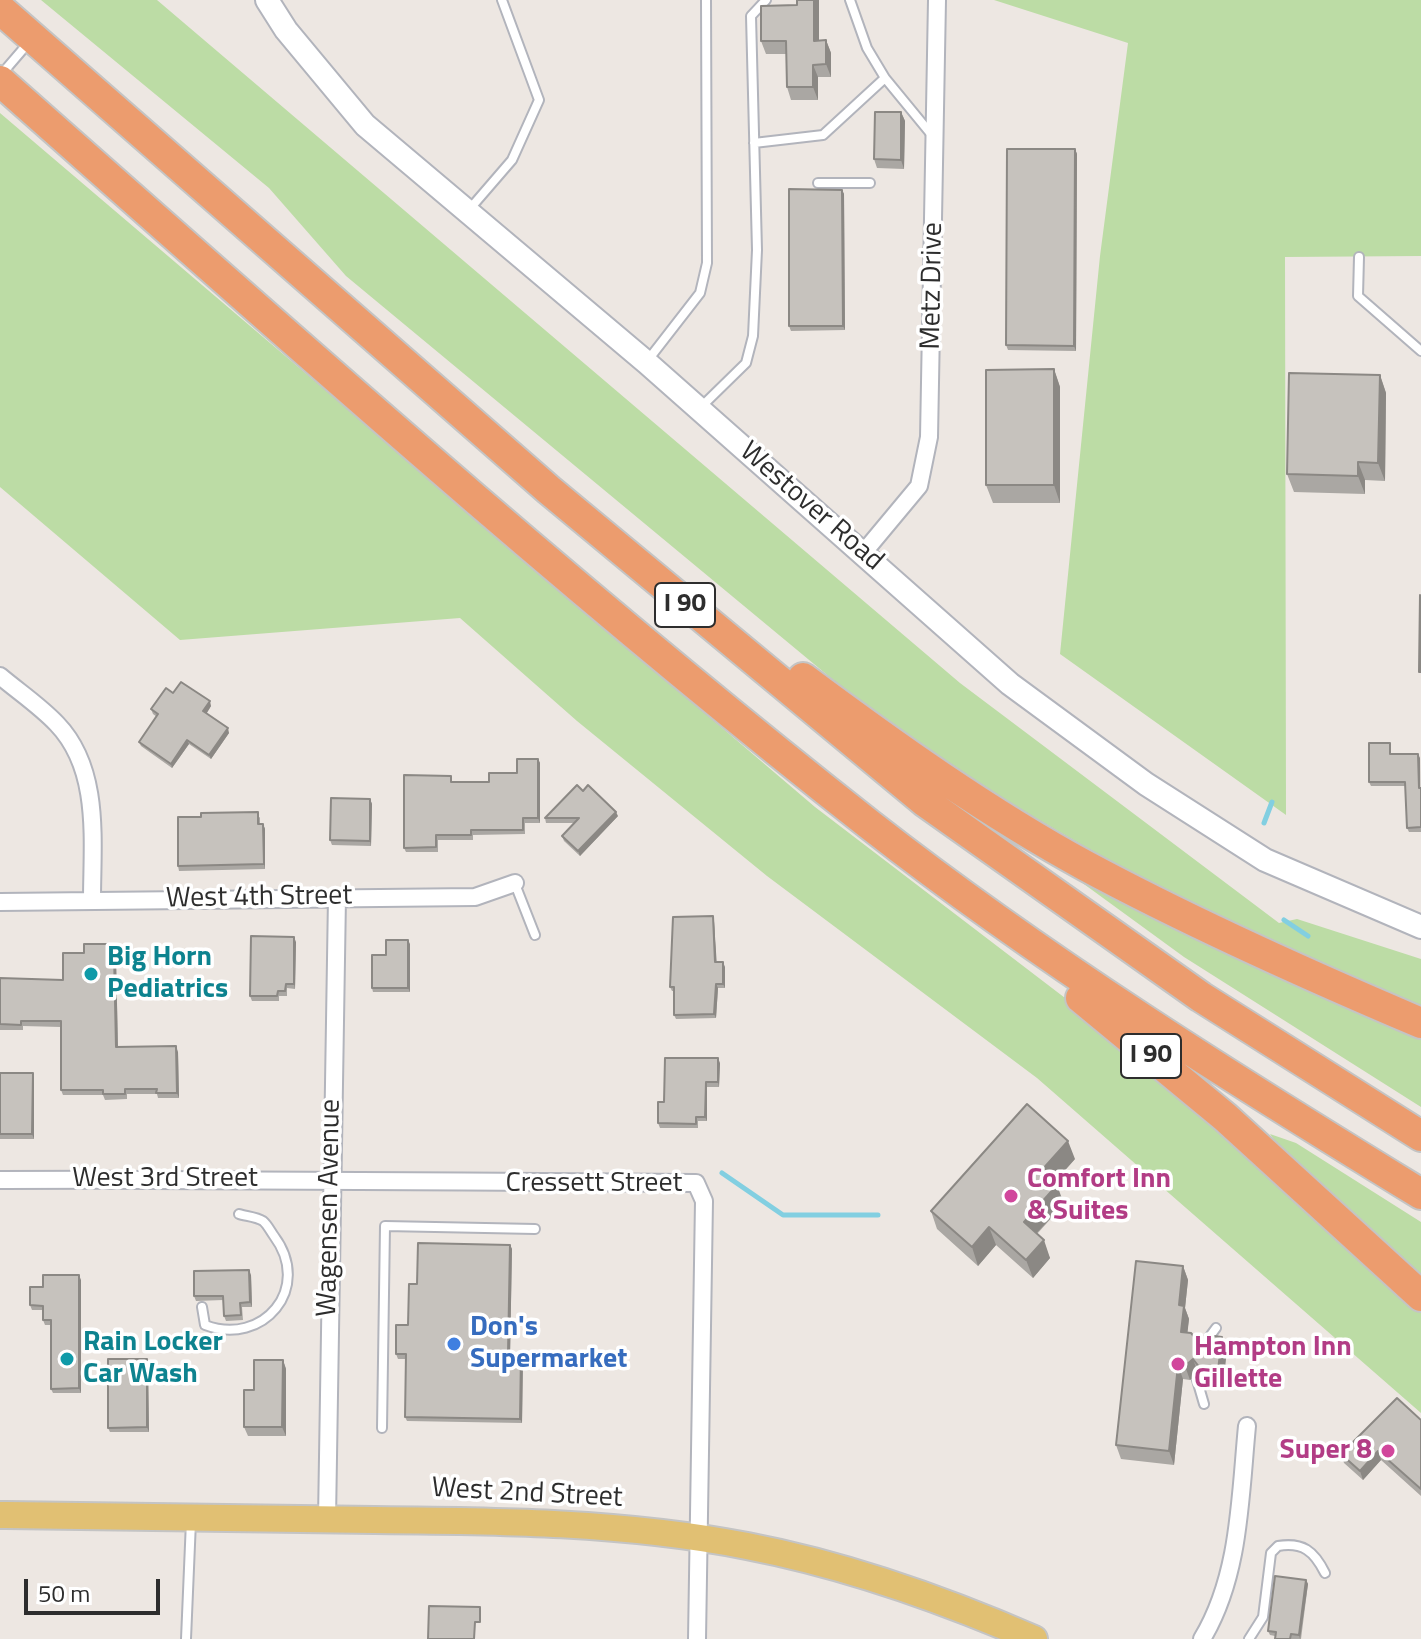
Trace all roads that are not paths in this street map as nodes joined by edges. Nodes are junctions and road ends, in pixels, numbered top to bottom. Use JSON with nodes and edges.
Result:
{"nodes":[{"id":1,"x":267,"y":0,"type":"edge"},
{"id":2,"x":502,"y":0,"type":"edge"},
{"id":3,"x":706,"y":0,"type":"edge"},
{"id":4,"x":766,"y":0,"type":"edge"},
{"id":5,"x":850,"y":0,"type":"edge"},
{"id":6,"x":937,"y":0,"type":"edge"},
{"id":7,"x":0,"y":9,"type":"edge"},
{"id":8,"x":33,"y":37,"type":"junction"},
{"id":9,"x":885,"y":78,"type":"junction"},
{"id":10,"x":0,"y":79,"type":"edge"},
{"id":11,"x":935,"y":139,"type":"junction"},
{"id":12,"x":754,"y":143,"type":"junction"},
{"id":13,"x":818,"y":183,"type":"dead end"},
{"id":14,"x":870,"y":183,"type":"dead end"},
{"id":15,"x":467,"y":212,"type":"junction"},
{"id":16,"x":1359,"y":257,"type":"dead end"},
{"id":17,"x":1421,"y":351,"type":"edge"},
{"id":18,"x":646,"y":362,"type":"junction"},
{"id":19,"x":699,"y":409,"type":"junction"},
{"id":20,"x":549,"y":490,"type":"junction"},
{"id":21,"x":864,"y":552,"type":"junction"},
{"id":22,"x":0,"y":676,"type":"edge"},
{"id":23,"x":873,"y":827,"type":"junction"},
{"id":24,"x":515,"y":883,"type":"joint"},
{"id":25,"x":337,"y":897,"type":"junction"},
{"id":26,"x":92,"y":900,"type":"junction"},
{"id":27,"x":0,"y":902,"type":"edge"},
{"id":28,"x":1421,"y":927,"type":"edge"},
{"id":29,"x":535,"y":935,"type":"dead end"},
{"id":30,"x":1421,"y":1023,"type":"edge"},
{"id":31,"x":1421,"y":1136,"type":"edge"},
{"id":32,"x":330,"y":1178,"type":"junction"},
{"id":33,"x":0,"y":1180,"type":"edge"},
{"id":34,"x":1421,"y":1194,"type":"edge"},
{"id":35,"x":239,"y":1214,"type":"dead end"},
{"id":36,"x":535,"y":1229,"type":"dead end"},
{"id":37,"x":1421,"y":1296,"type":"edge"},
{"id":38,"x":202,"y":1307,"type":"dead end"},
{"id":39,"x":1216,"y":1328,"type":"dead end"},
{"id":40,"x":1203,"y":1347,"type":"edge"},
{"id":41,"x":1197,"y":1380,"type":"edge"},
{"id":42,"x":1204,"y":1404,"type":"dead end"},
{"id":43,"x":1247,"y":1426,"type":"dead end"},
{"id":44,"x":382,"y":1428,"type":"dead end"},
{"id":45,"x":0,"y":1515,"type":"edge"},
{"id":46,"x":191,"y":1516,"type":"junction"},
{"id":47,"x":327,"y":1519,"type":"junction"},
{"id":48,"x":698,"y":1537,"type":"junction"},
{"id":49,"x":1325,"y":1573,"type":"dead end"},
{"id":50,"x":186,"y":1639,"type":"edge"},
{"id":51,"x":697,"y":1639,"type":"edge"},
{"id":52,"x":1034,"y":1639,"type":"edge"},
{"id":53,"x":1202,"y":1639,"type":"edge"},
{"id":54,"x":1249,"y":1639,"type":"edge"}],
"edges":[{"from":1,"to":15,"type":"street","name":"Westover Road"},
{"from":2,"to":15,"type":"lane"},
{"from":3,"to":18,"type":"lane"},
{"from":4,"to":12,"type":"lane"},
{"from":5,"to":9,"type":"lane"},
{"from":6,"to":11,"type":"street","name":"Metz Drive"},
{"from":7,"to":8,"type":"highway","number":"I 90"},
{"from":8,"to":10,"type":"lane"},
{"from":8,"to":20,"type":"highway","number":"I 90"},
{"from":9,"to":11,"type":"lane"},
{"from":9,"to":12,"type":"lane"},
{"from":10,"to":23,"type":"highway","number":"I 90"},
{"from":11,"to":21,"type":"street","name":"Metz Drive"},
{"from":12,"to":19,"type":"lane"},
{"from":13,"to":14,"type":"lane"},
{"from":15,"to":18,"type":"street","name":"Westover Road"},
{"from":16,"to":17,"type":"lane"},
{"from":18,"to":19,"type":"street","name":"Westover Road"},
{"from":19,"to":21,"type":"street","name":"Westover Road"},
{"from":20,"to":30,"type":"highway","number":"I 90"},
{"from":20,"to":31,"type":"highway","number":"I 90"},
{"from":21,"to":28,"type":"street","name":"Westover Road"},
{"from":22,"to":26,"type":"street"},
{"from":23,"to":34,"type":"highway","number":"I 90"},
{"from":23,"to":37,"type":"highway","number":"I 90"},
{"from":24,"to":25,"type":"street","name":"West 4th Street"},
{"from":24,"to":29,"type":"lane"},
{"from":25,"to":26,"type":"street","name":"West 4th Street"},
{"from":25,"to":32,"type":"street","name":"Wagensen Avenue"},
{"from":26,"to":27,"type":"street","name":"West 4th Street"},
{"from":32,"to":33,"type":"street","name":"West 3rd Street"},
{"from":32,"to":47,"type":"street","name":"Wagensen Avenue"},
{"from":32,"to":48,"type":"street","name":"Cressett Street"},
{"from":35,"to":38,"type":"lane"},
{"from":36,"to":44,"type":"lane"},
{"from":39,"to":40,"type":"lane"},
{"from":41,"to":42,"type":"lane"},
{"from":43,"to":53,"type":"street"},
{"from":45,"to":46,"type":"main road","name":"West 2nd Street"},
{"from":46,"to":47,"type":"main road","name":"West 2nd Street"},
{"from":46,"to":50,"type":"lane"},
{"from":47,"to":48,"type":"main road","name":"West 2nd Street"},
{"from":48,"to":51,"type":"street"},
{"from":48,"to":52,"type":"main road","name":"West 2nd Street"},
{"from":49,"to":54,"type":"lane"}]}
